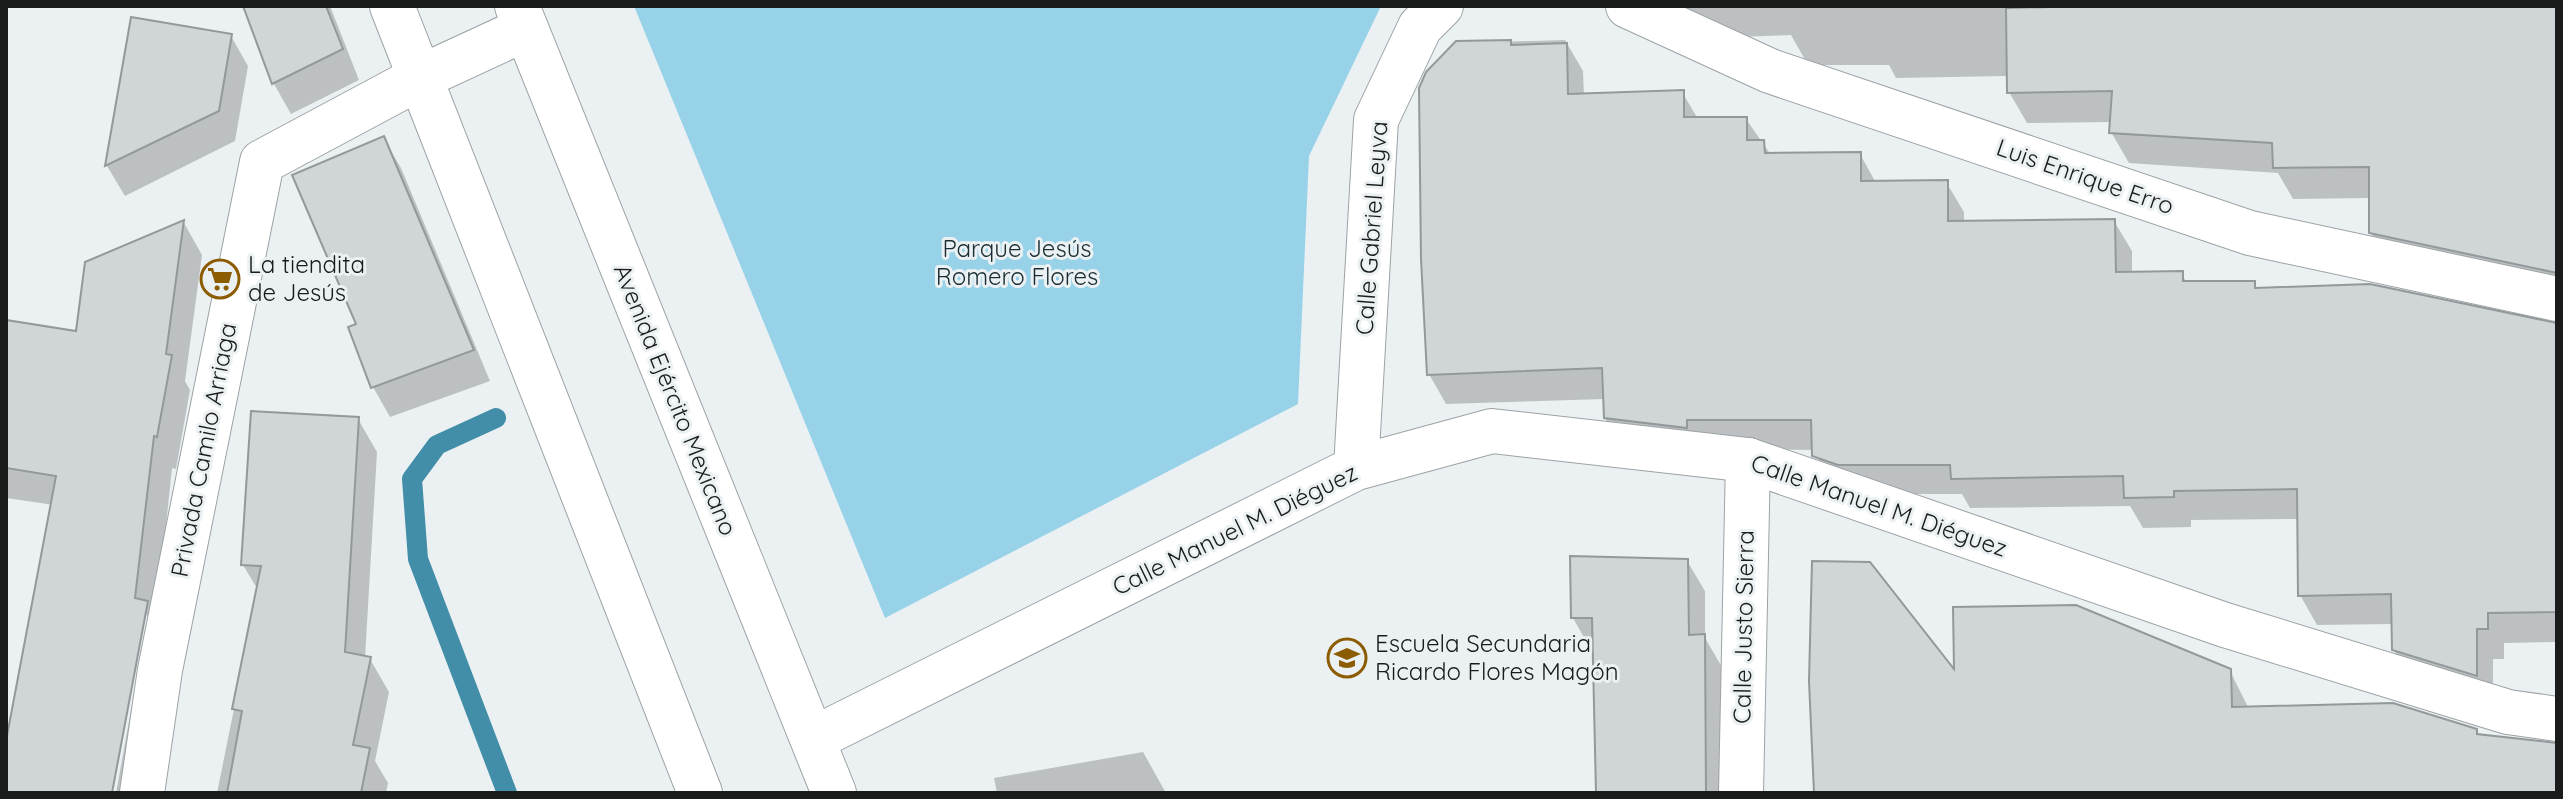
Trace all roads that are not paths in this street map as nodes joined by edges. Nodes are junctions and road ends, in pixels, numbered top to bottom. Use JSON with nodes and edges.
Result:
{"nodes":[{"id":1,"x":392,"y":6,"type":"edge"},
{"id":2,"x":1441,"y":6,"type":"edge"},
{"id":3,"x":1628,"y":6,"type":"edge"},
{"id":4,"x":521,"y":17,"type":"edge"},
{"id":5,"x":419,"y":78,"type":"junction"},
{"id":6,"x":2557,"y":299,"type":"edge"},
{"id":7,"x":1748,"y":460,"type":"junction"},
{"id":8,"x":1356,"y":468,"type":"junction"},
{"id":9,"x":2557,"y":719,"type":"edge"},
{"id":10,"x":813,"y":739,"type":"junction"},
{"id":11,"x":142,"y":793,"type":"edge"},
{"id":12,"x":700,"y":793,"type":"edge"},
{"id":13,"x":834,"y":793,"type":"edge"},
{"id":14,"x":1741,"y":793,"type":"edge"}],
"edges":[{"from":1,"to":5,"type":"street"},
{"from":2,"to":8,"type":"street","name":"Calle Gabriel Leyva"},
{"from":3,"to":6,"type":"street","name":"Luis Enrique Erro"},
{"from":4,"to":5,"type":"street","name":"Privada Camilo Arriaga"},
{"from":4,"to":10,"type":"street","name":"Avenida Ejército Mexicano"},
{"from":5,"to":11,"type":"street","name":"Privada Camilo Arriaga"},
{"from":5,"to":12,"type":"street"},
{"from":7,"to":8,"type":"street","name":"Calle Manuel M. Diéguez"},
{"from":7,"to":9,"type":"street","name":"Calle Manuel M. Diéguez"},
{"from":7,"to":14,"type":"street","name":"Calle Justo Sierra"},
{"from":8,"to":10,"type":"street","name":"Calle Manuel M. Diéguez"},
{"from":10,"to":13,"type":"street","name":"Avenida Ejército Mexicano"}]}
